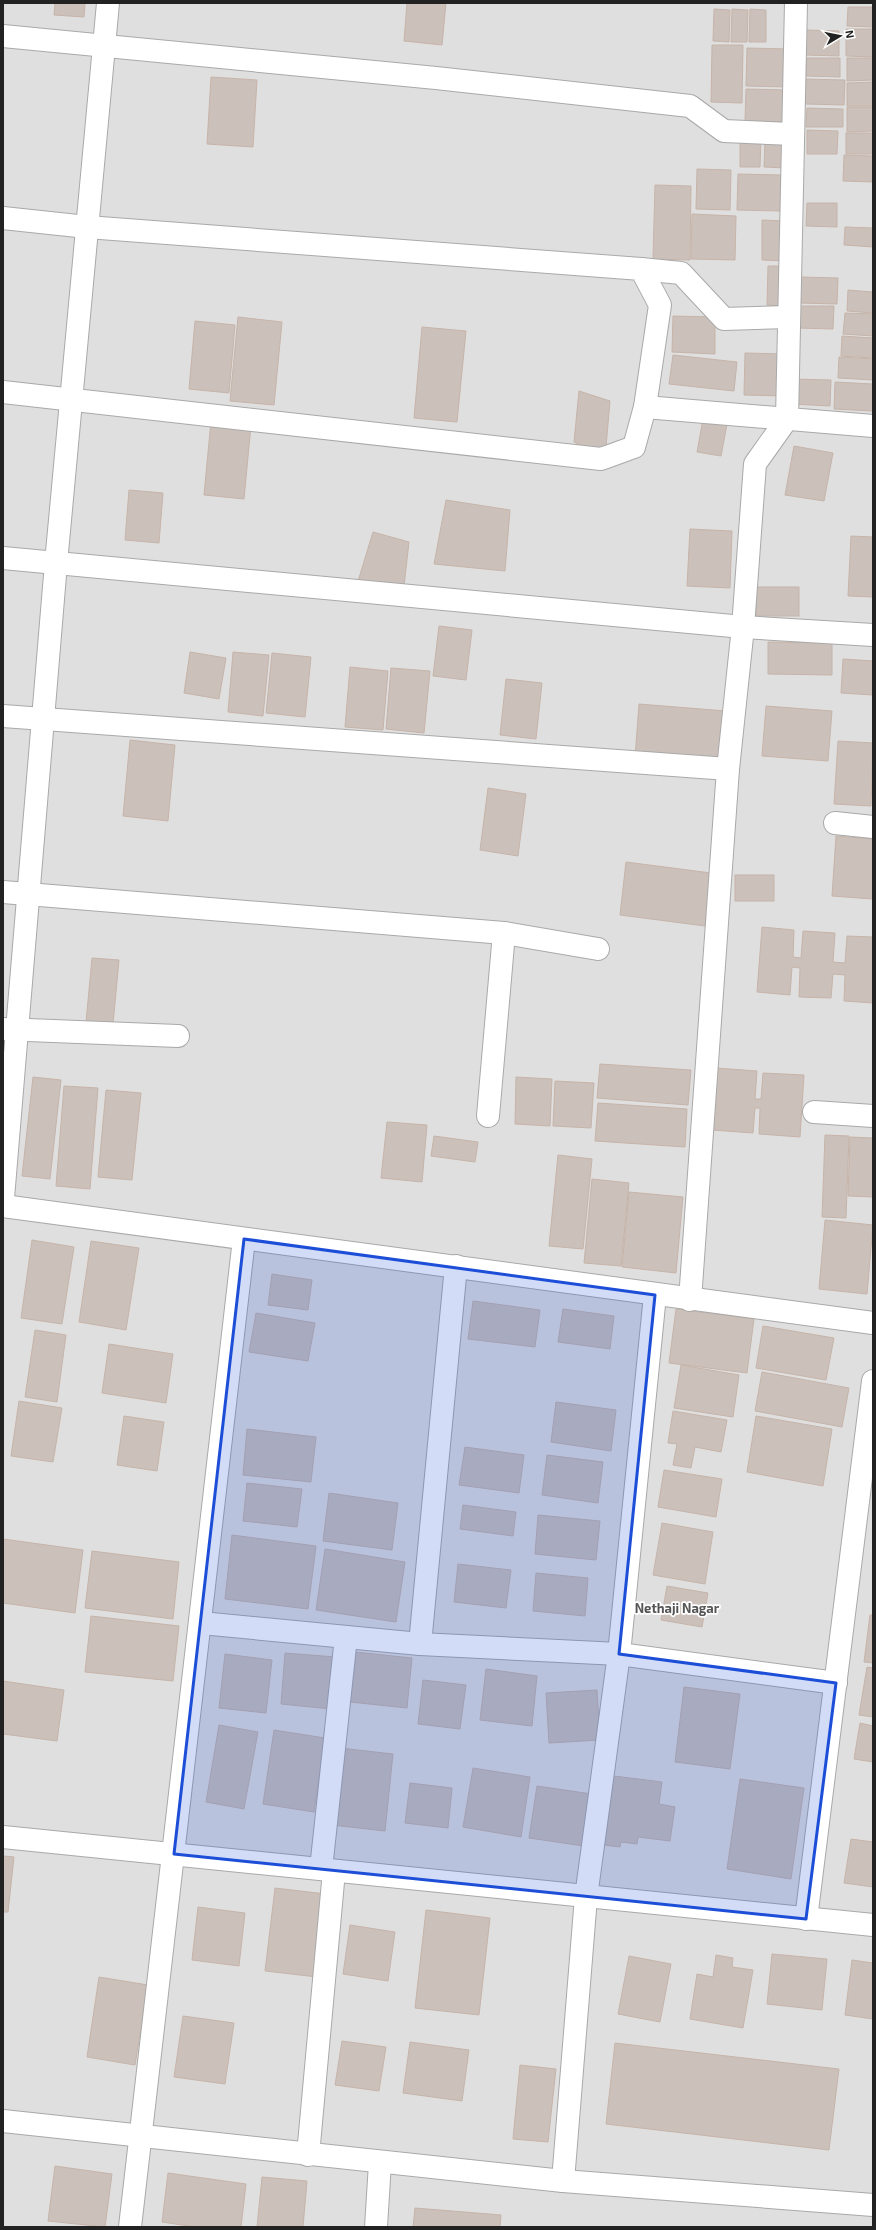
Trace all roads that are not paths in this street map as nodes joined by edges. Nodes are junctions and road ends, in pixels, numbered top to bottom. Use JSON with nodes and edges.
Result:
{"nodes":[{"id":1,"x":108,"y":3,"type":"edge"},
{"id":2,"x":796,"y":3,"type":"edge"},
{"id":3,"x":3,"y":36,"type":"edge"},
{"id":4,"x":104,"y":46,"type":"junction"},
{"id":5,"x":793,"y":134,"type":"junction"},
{"id":6,"x":3,"y":218,"type":"edge"},
{"id":7,"x":87,"y":226,"type":"junction"},
{"id":8,"x":641,"y":269,"type":"junction"},
{"id":9,"x":789,"y":317,"type":"junction"},
{"id":10,"x":3,"y":392,"type":"edge"},
{"id":11,"x":71,"y":398,"type":"junction"},
{"id":12,"x":645,"y":407,"type":"junction"},
{"id":13,"x":787,"y":419,"type":"junction"},
{"id":14,"x":873,"y":426,"type":"edge"},
{"id":15,"x":3,"y":558,"type":"edge"},
{"id":16,"x":56,"y":563,"type":"junction"},
{"id":17,"x":743,"y":627,"type":"junction"},
{"id":18,"x":873,"y":635,"type":"edge"},
{"id":19,"x":3,"y":716,"type":"edge"},
{"id":20,"x":43,"y":719,"type":"junction"},
{"id":21,"x":728,"y":769,"type":"junction"},
{"id":22,"x":835,"y":823,"type":"dead end"},
{"id":23,"x":873,"y":827,"type":"edge"},
{"id":24,"x":3,"y":892,"type":"edge"},
{"id":25,"x":28,"y":895,"type":"junction"},
{"id":26,"x":504,"y":933,"type":"junction"},
{"id":27,"x":598,"y":949,"type":"dead end"},
{"id":28,"x":10,"y":1030,"type":"edge"},
{"id":29,"x":178,"y":1036,"type":"dead end"},
{"id":30,"x":814,"y":1112,"type":"dead end"},
{"id":31,"x":488,"y":1116,"type":"dead end"},
{"id":32,"x":873,"y":1116,"type":"edge"},
{"id":33,"x":3,"y":1198,"type":"edge"},
{"id":34,"x":3,"y":1206,"type":"edge"},
{"id":35,"x":244,"y":1239,"type":"junction"},
{"id":36,"x":456,"y":1266,"type":"junction"},
{"id":37,"x":654,"y":1295,"type":"junction"},
{"id":38,"x":690,"y":1300,"type":"junction"},
{"id":39,"x":873,"y":1323,"type":"edge"},
{"id":40,"x":873,"y":1381,"type":"edge"},
{"id":41,"x":201,"y":1623,"type":"junction"},
{"id":42,"x":346,"y":1637,"type":"junction"},
{"id":43,"x":420,"y":1644,"type":"junction"},
{"id":44,"x":619,"y":1654,"type":"junction"},
{"id":45,"x":836,"y":1683,"type":"junction"},
{"id":46,"x":3,"y":1837,"type":"edge"},
{"id":47,"x":174,"y":1854,"type":"junction"},
{"id":48,"x":328,"y":1870,"type":"junction"},
{"id":49,"x":586,"y":1897,"type":"junction"},
{"id":50,"x":806,"y":1919,"type":"junction"},
{"id":51,"x":873,"y":1926,"type":"edge"},
{"id":52,"x":3,"y":2121,"type":"edge"},
{"id":53,"x":139,"y":2136,"type":"junction"},
{"id":54,"x":308,"y":2155,"type":"junction"},
{"id":55,"x":380,"y":2163,"type":"junction"},
{"id":56,"x":563,"y":2181,"type":"junction"},
{"id":57,"x":873,"y":2205,"type":"edge"},
{"id":58,"x":130,"y":2227,"type":"edge"},
{"id":59,"x":376,"y":2227,"type":"edge"}],
"edges":[{"from":1,"to":4,"type":"street"},
{"from":2,"to":5,"type":"street"},
{"from":3,"to":4,"type":"street"},
{"from":4,"to":5,"type":"street"},
{"from":4,"to":7,"type":"street"},
{"from":5,"to":9,"type":"street"},
{"from":6,"to":7,"type":"street"},
{"from":7,"to":8,"type":"street"},
{"from":7,"to":11,"type":"street"},
{"from":8,"to":9,"type":"street"},
{"from":8,"to":12,"type":"street"},
{"from":9,"to":13,"type":"street"},
{"from":10,"to":11,"type":"street"},
{"from":11,"to":12,"type":"street"},
{"from":11,"to":16,"type":"street"},
{"from":12,"to":13,"type":"street"},
{"from":13,"to":14,"type":"street"},
{"from":13,"to":17,"type":"street"},
{"from":15,"to":16,"type":"street"},
{"from":16,"to":17,"type":"street"},
{"from":16,"to":20,"type":"street"},
{"from":17,"to":18,"type":"street"},
{"from":17,"to":21,"type":"street"},
{"from":19,"to":20,"type":"street"},
{"from":20,"to":21,"type":"street"},
{"from":20,"to":25,"type":"street"},
{"from":21,"to":38,"type":"street"},
{"from":22,"to":23,"type":"street"},
{"from":24,"to":25,"type":"street"},
{"from":25,"to":26,"type":"street"},
{"from":25,"to":28,"type":"street"},
{"from":26,"to":27,"type":"street"},
{"from":26,"to":31,"type":"street"},
{"from":28,"to":29,"type":"street"},
{"from":28,"to":33,"type":"street"},
{"from":30,"to":32,"type":"street"},
{"from":34,"to":35,"type":"street"},
{"from":35,"to":36,"type":"street"},
{"from":35,"to":41,"type":"street"},
{"from":36,"to":37,"type":"street"},
{"from":36,"to":43,"type":"street"},
{"from":37,"to":38,"type":"street"},
{"from":37,"to":44,"type":"street"},
{"from":38,"to":39,"type":"street"},
{"from":40,"to":45,"type":"street"},
{"from":41,"to":42,"type":"street"},
{"from":41,"to":47,"type":"street"},
{"from":42,"to":43,"type":"street"},
{"from":42,"to":48,"type":"street"},
{"from":43,"to":44,"type":"street"},
{"from":44,"to":45,"type":"street"},
{"from":44,"to":49,"type":"street"},
{"from":45,"to":50,"type":"street"},
{"from":46,"to":47,"type":"street"},
{"from":47,"to":48,"type":"street"},
{"from":47,"to":53,"type":"street"},
{"from":48,"to":49,"type":"street"},
{"from":48,"to":54,"type":"street"},
{"from":49,"to":50,"type":"street"},
{"from":49,"to":56,"type":"street"},
{"from":50,"to":51,"type":"street"},
{"from":52,"to":53,"type":"street"},
{"from":53,"to":54,"type":"street"},
{"from":53,"to":58,"type":"street"},
{"from":54,"to":55,"type":"street"},
{"from":55,"to":56,"type":"street"},
{"from":55,"to":59,"type":"street"},
{"from":56,"to":57,"type":"street"}]}
